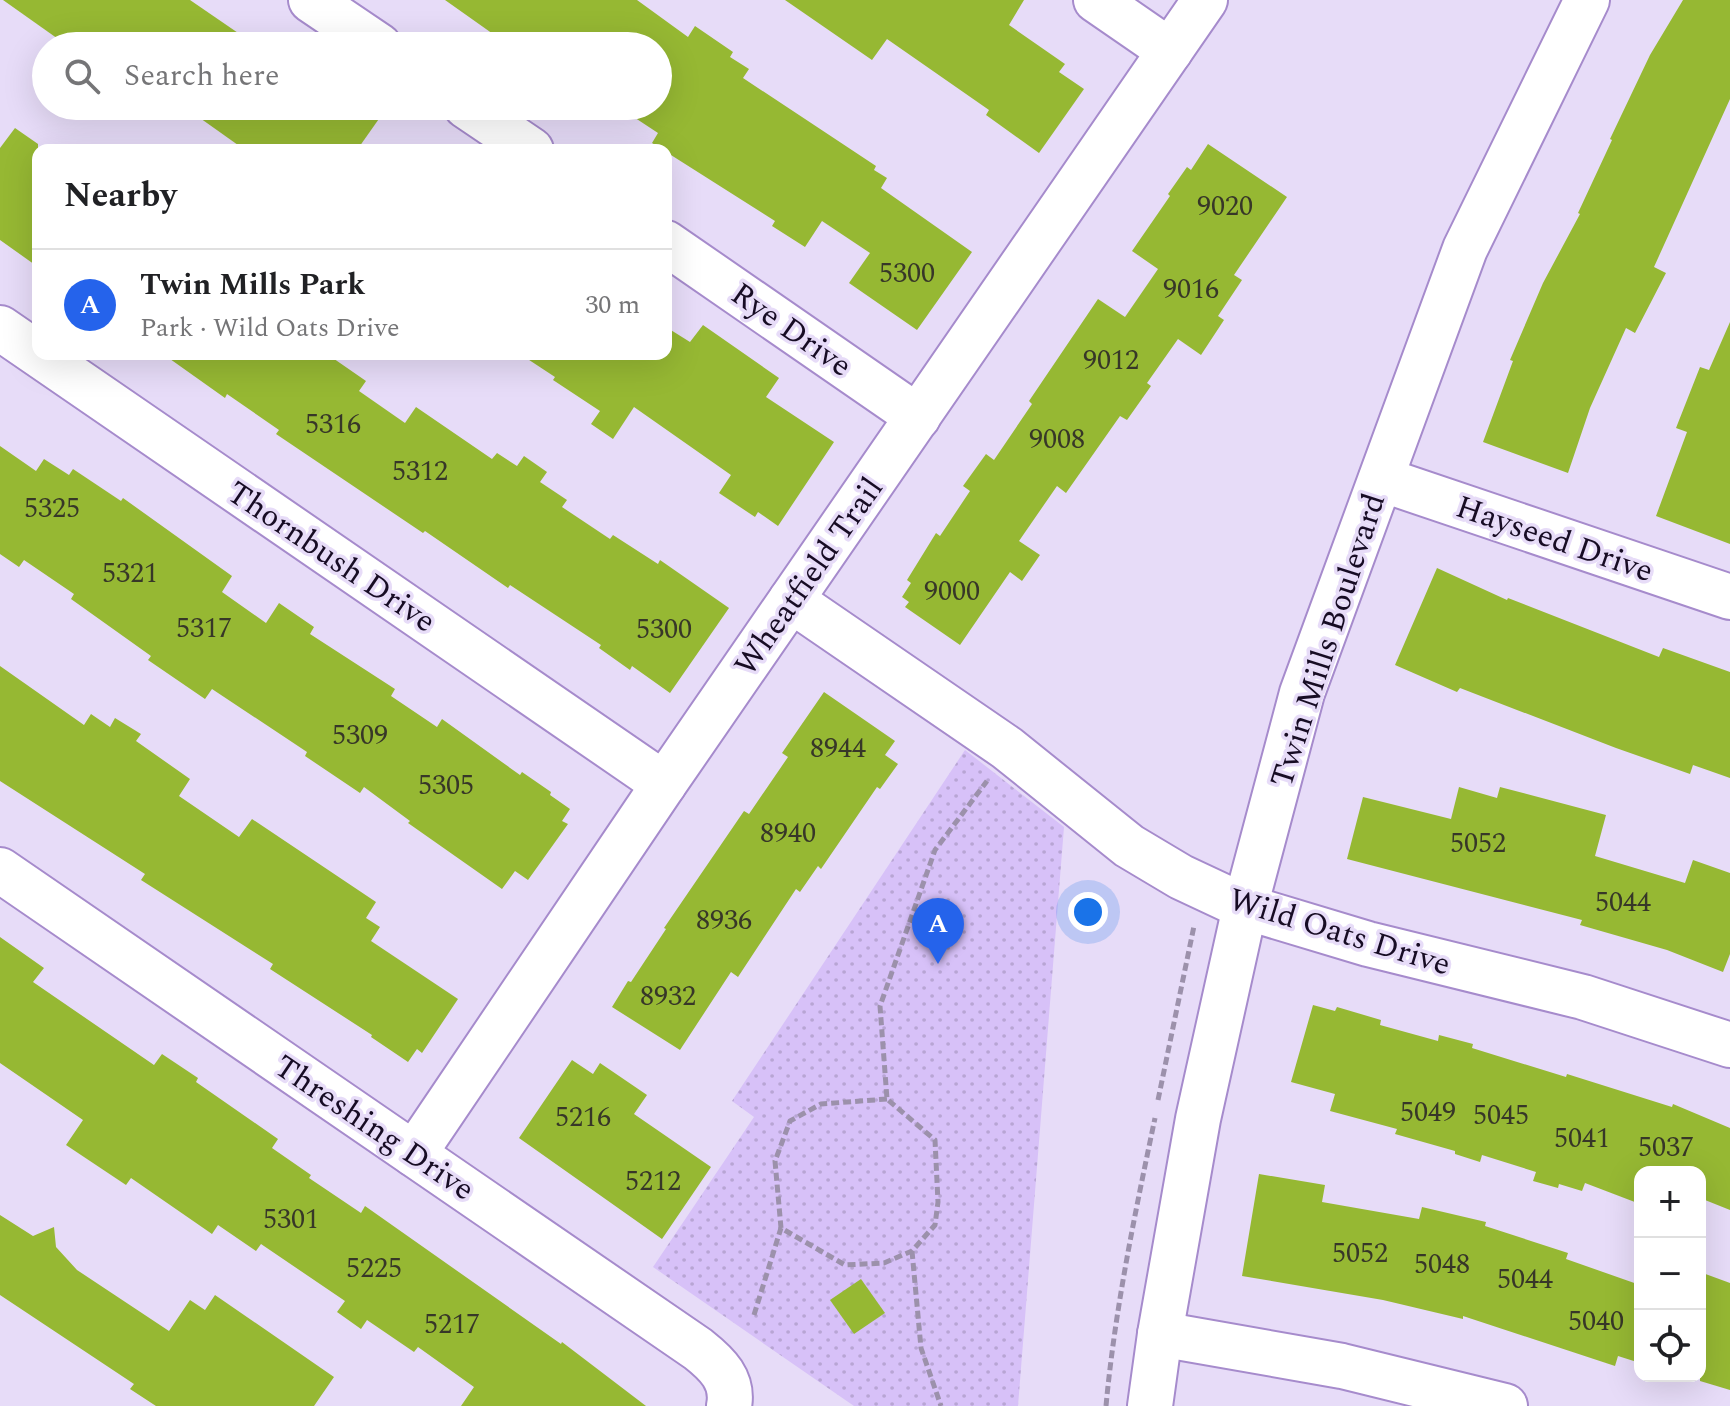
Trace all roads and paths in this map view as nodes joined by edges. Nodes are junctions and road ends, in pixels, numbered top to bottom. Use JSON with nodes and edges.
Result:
{"nodes":[{"id":1,"x":311,"y":0,"type":"edge"},
{"id":2,"x":1096,"y":0,"type":"edge"},
{"id":3,"x":1205,"y":0,"type":"edge"},
{"id":4,"x":1587,"y":0,"type":"edge"},
{"id":5,"x":358,"y":32,"type":"edge"},
{"id":6,"x":1170,"y":51,"type":"junction"},
{"id":7,"x":487,"y":120,"type":"edge"},
{"id":8,"x":522,"y":144,"type":"edge"},
{"id":9,"x":672,"y":247,"type":"edge"},
{"id":10,"x":0,"y":328,"type":"edge"},
{"id":11,"x":32,"y":350,"type":"edge"},
{"id":12,"x":47,"y":360,"type":"edge"},
{"id":13,"x":918,"y":417,"type":"junction"},
{"id":14,"x":1381,"y":479,"type":"junction"},
{"id":15,"x":1730,"y":597,"type":"edge"},
{"id":16,"x":791,"y":600,"type":"junction"},
{"id":17,"x":989,"y":778,"type":"dead end"},
{"id":18,"x":664,"y":784,"type":"junction"},
{"id":19,"x":0,"y":870,"type":"edge"},
{"id":20,"x":1245,"y":907,"type":"junction"},
{"id":21,"x":1730,"y":1045,"type":"edge"},
{"id":22,"x":887,"y":1099,"type":"junction"},
{"id":23,"x":414,"y":1154,"type":"junction"},
{"id":24,"x":781,"y":1228,"type":"junction"},
{"id":25,"x":912,"y":1251,"type":"junction"},
{"id":26,"x":754,"y":1315,"type":"dead end"},
{"id":27,"x":1160,"y":1334,"type":"junction"},
{"id":28,"x":730,"y":1402,"type":"edge"},
{"id":29,"x":941,"y":1406,"type":"edge"},
{"id":30,"x":1150,"y":1406,"type":"edge"},
{"id":31,"x":1505,"y":1406,"type":"edge"}],
"edges":[{"from":1,"to":5,"type":"street"},
{"from":2,"to":6,"type":"street"},
{"from":3,"to":6,"type":"street","name":"Wheatfield Trail"},
{"from":4,"to":14,"type":"street","name":"Twin Mills Boulevard"},
{"from":6,"to":13,"type":"street","name":"Wheatfield Trail"},
{"from":7,"to":8,"type":"street"},
{"from":9,"to":13,"type":"street","name":"Rye Drive"},
{"from":10,"to":11,"type":"street","name":"Thornbush Drive"},
{"from":12,"to":18,"type":"street","name":"Thornbush Drive"},
{"from":13,"to":16,"type":"street","name":"Wheatfield Trail"},
{"from":14,"to":15,"type":"street","name":"Hayseed Drive"},
{"from":14,"to":20,"type":"street","name":"Twin Mills Boulevard"},
{"from":16,"to":18,"type":"street","name":"Wheatfield Trail"},
{"from":16,"to":20,"type":"street","name":"Wild Oats Drive"},
{"from":17,"to":22,"type":"path"},
{"from":18,"to":23,"type":"street","name":"Wheatfield Trail"},
{"from":19,"to":23,"type":"street","name":"Threshing Drive"},
{"from":20,"to":21,"type":"street","name":"Wild Oats Drive"},
{"from":20,"to":27,"type":"street","name":"Twin Mills Boulevard"},
{"from":22,"to":24,"type":"path"},
{"from":22,"to":25,"type":"path"},
{"from":23,"to":28,"type":"street","name":"Threshing Drive"},
{"from":24,"to":25,"type":"path"},
{"from":24,"to":26,"type":"path"},
{"from":25,"to":29,"type":"path"},
{"from":27,"to":30,"type":"street","name":"Twin Mills Boulevard"},
{"from":27,"to":31,"type":"street"}]}
